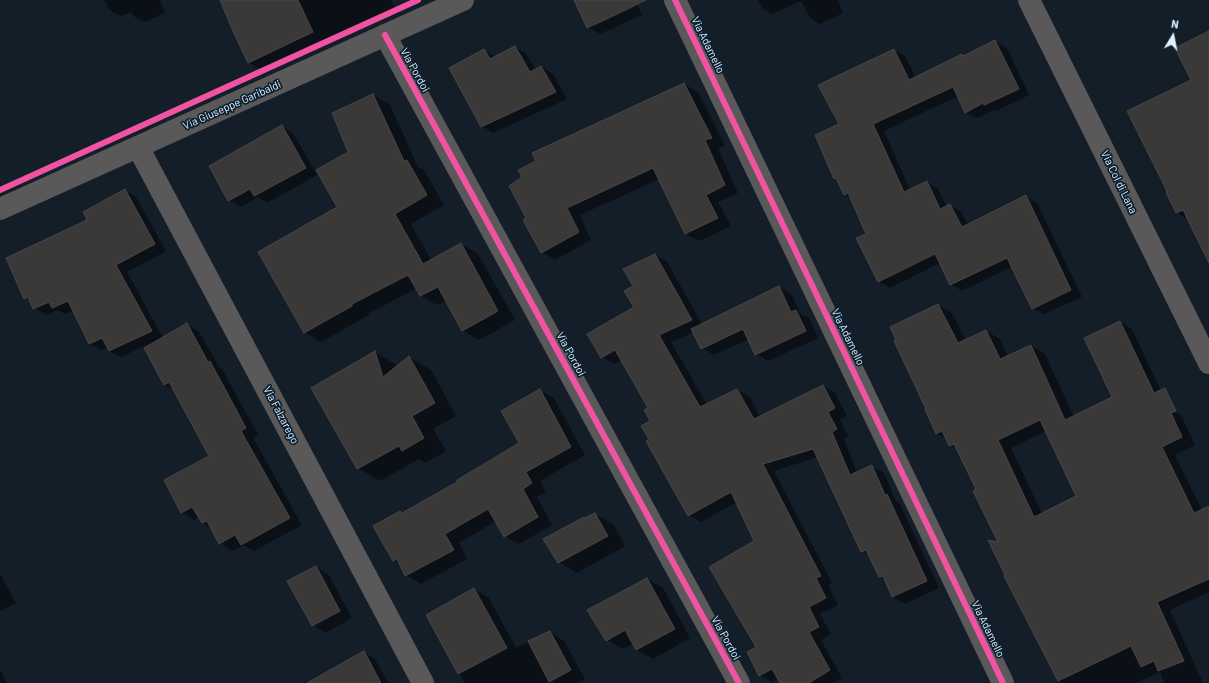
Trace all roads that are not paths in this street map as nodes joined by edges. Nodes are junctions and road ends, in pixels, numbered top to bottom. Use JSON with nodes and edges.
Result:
{"nodes":[{"id":1,"x":463,"y":0,"type":"edge"},
{"id":2,"x":675,"y":0,"type":"edge"},
{"id":3,"x":1029,"y":0,"type":"edge"},
{"id":4,"x":385,"y":35,"type":"junction"},
{"id":5,"x":138,"y":147,"type":"junction"},
{"id":6,"x":0,"y":209,"type":"edge"},
{"id":7,"x":1209,"y":363,"type":"edge"},
{"id":8,"x":423,"y":683,"type":"edge"},
{"id":9,"x":740,"y":683,"type":"edge"},
{"id":10,"x":1003,"y":683,"type":"edge"}],
"edges":[{"from":1,"to":4,"type":"street","name":"Via Giuseppe Garibaldi"},
{"from":2,"to":10,"type":"street","name":"Via Adamello"},
{"from":3,"to":7,"type":"street","name":"Via Col di Lana"},
{"from":4,"to":5,"type":"street","name":"Via Giuseppe Garibaldi"},
{"from":4,"to":9,"type":"street","name":"Via Pordoi"},
{"from":5,"to":6,"type":"street","name":"Via Giuseppe Garibaldi"},
{"from":5,"to":8,"type":"street","name":"Via Falzarego"}]}
